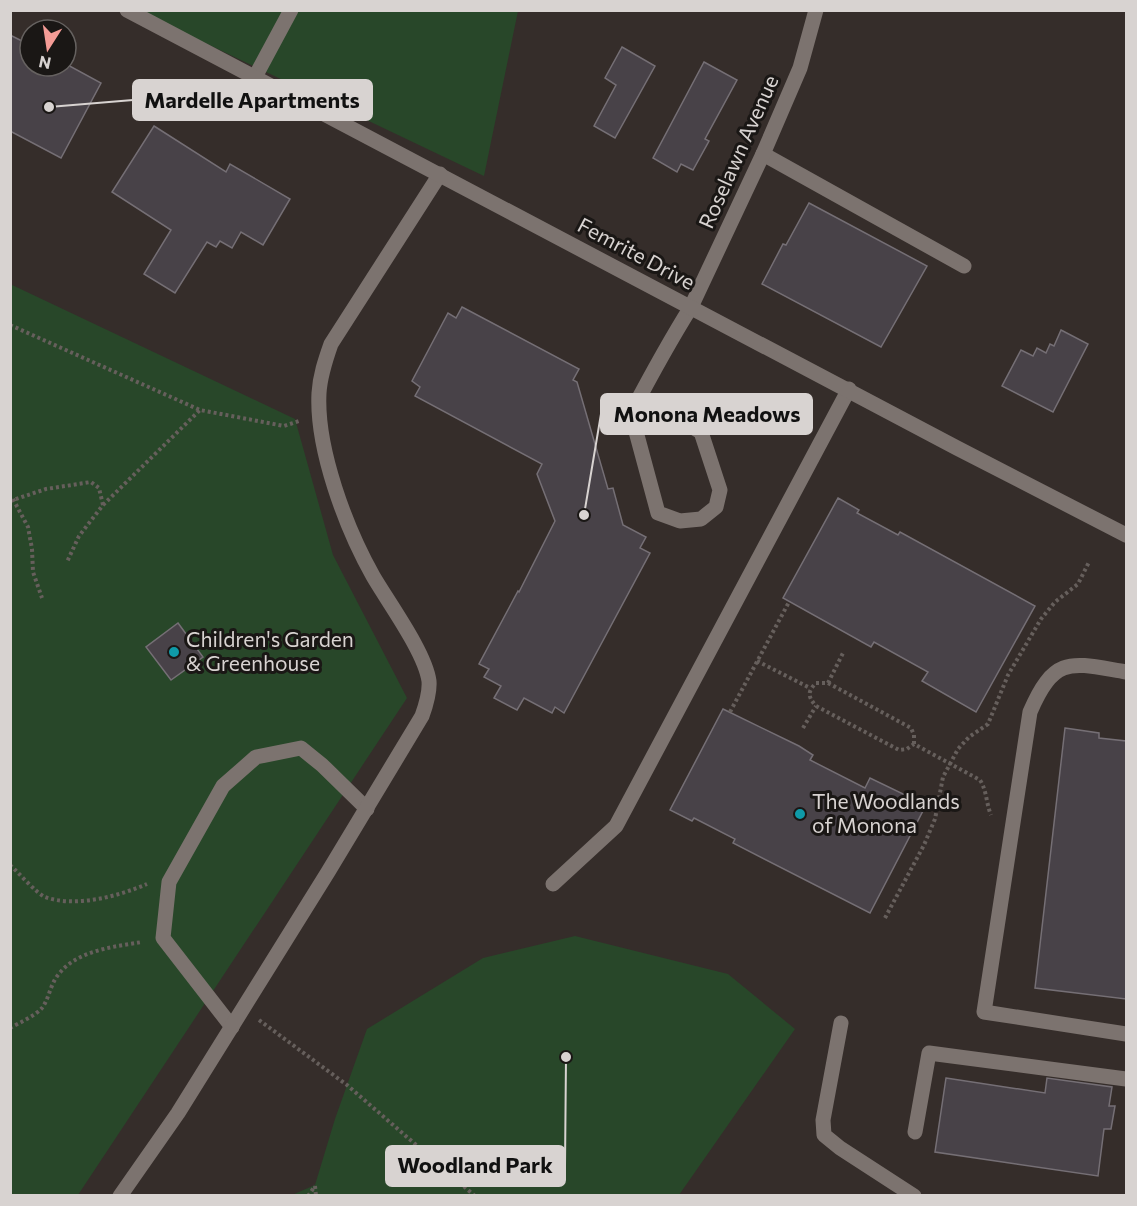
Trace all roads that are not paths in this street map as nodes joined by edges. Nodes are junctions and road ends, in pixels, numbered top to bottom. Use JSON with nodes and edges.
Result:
{"nodes":[{"id":1,"x":127,"y":10,"type":"edge"},
{"id":2,"x":291,"y":10,"type":"edge"},
{"id":3,"x":816,"y":10,"type":"edge"},
{"id":4,"x":255,"y":78,"type":"junction"},
{"id":5,"x":763,"y":154,"type":"junction"},
{"id":6,"x":440,"y":174,"type":"junction"},
{"id":7,"x":964,"y":266,"type":"dead end"},
{"id":8,"x":691,"y":307,"type":"junction"},
{"id":9,"x":849,"y":390,"type":"junction"},
{"id":10,"x":640,"y":396,"type":"junction"},
{"id":11,"x":1126,"y":535,"type":"edge"},
{"id":12,"x":1126,"y":672,"type":"edge"},
{"id":13,"x":367,"y":809,"type":"junction"},
{"id":14,"x":553,"y":884,"type":"dead end"},
{"id":15,"x":841,"y":1023,"type":"dead end"},
{"id":16,"x":232,"y":1027,"type":"junction"},
{"id":17,"x":1126,"y":1034,"type":"edge"},
{"id":18,"x":1126,"y":1079,"type":"edge"},
{"id":19,"x":915,"y":1132,"type":"dead end"},
{"id":20,"x":120,"y":1196,"type":"edge"},
{"id":21,"x":914,"y":1196,"type":"edge"}],
"edges":[{"from":1,"to":4,"type":"street","name":"Femrite Drive"},
{"from":2,"to":4,"type":"street"},
{"from":3,"to":5,"type":"street","name":"Roselawn Avenue"},
{"from":4,"to":6,"type":"street","name":"Femrite Drive"},
{"from":5,"to":7,"type":"street"},
{"from":5,"to":8,"type":"street","name":"Roselawn Avenue"},
{"from":6,"to":8,"type":"street","name":"Femrite Drive"},
{"from":6,"to":13,"type":"street"},
{"from":8,"to":9,"type":"street","name":"Femrite Drive"},
{"from":8,"to":10,"type":"street","name":"Roselawn Avenue"},
{"from":9,"to":11,"type":"street","name":"Femrite Drive"},
{"from":9,"to":14,"type":"street"},
{"from":10,"to":10,"type":"street","name":"Roselawn Avenue"},
{"from":12,"to":17,"type":"street"},
{"from":13,"to":16,"type":"street"},
{"from":13,"to":16,"type":"street"},
{"from":15,"to":21,"type":"street"},
{"from":16,"to":20,"type":"street"},
{"from":18,"to":19,"type":"street"}]}
